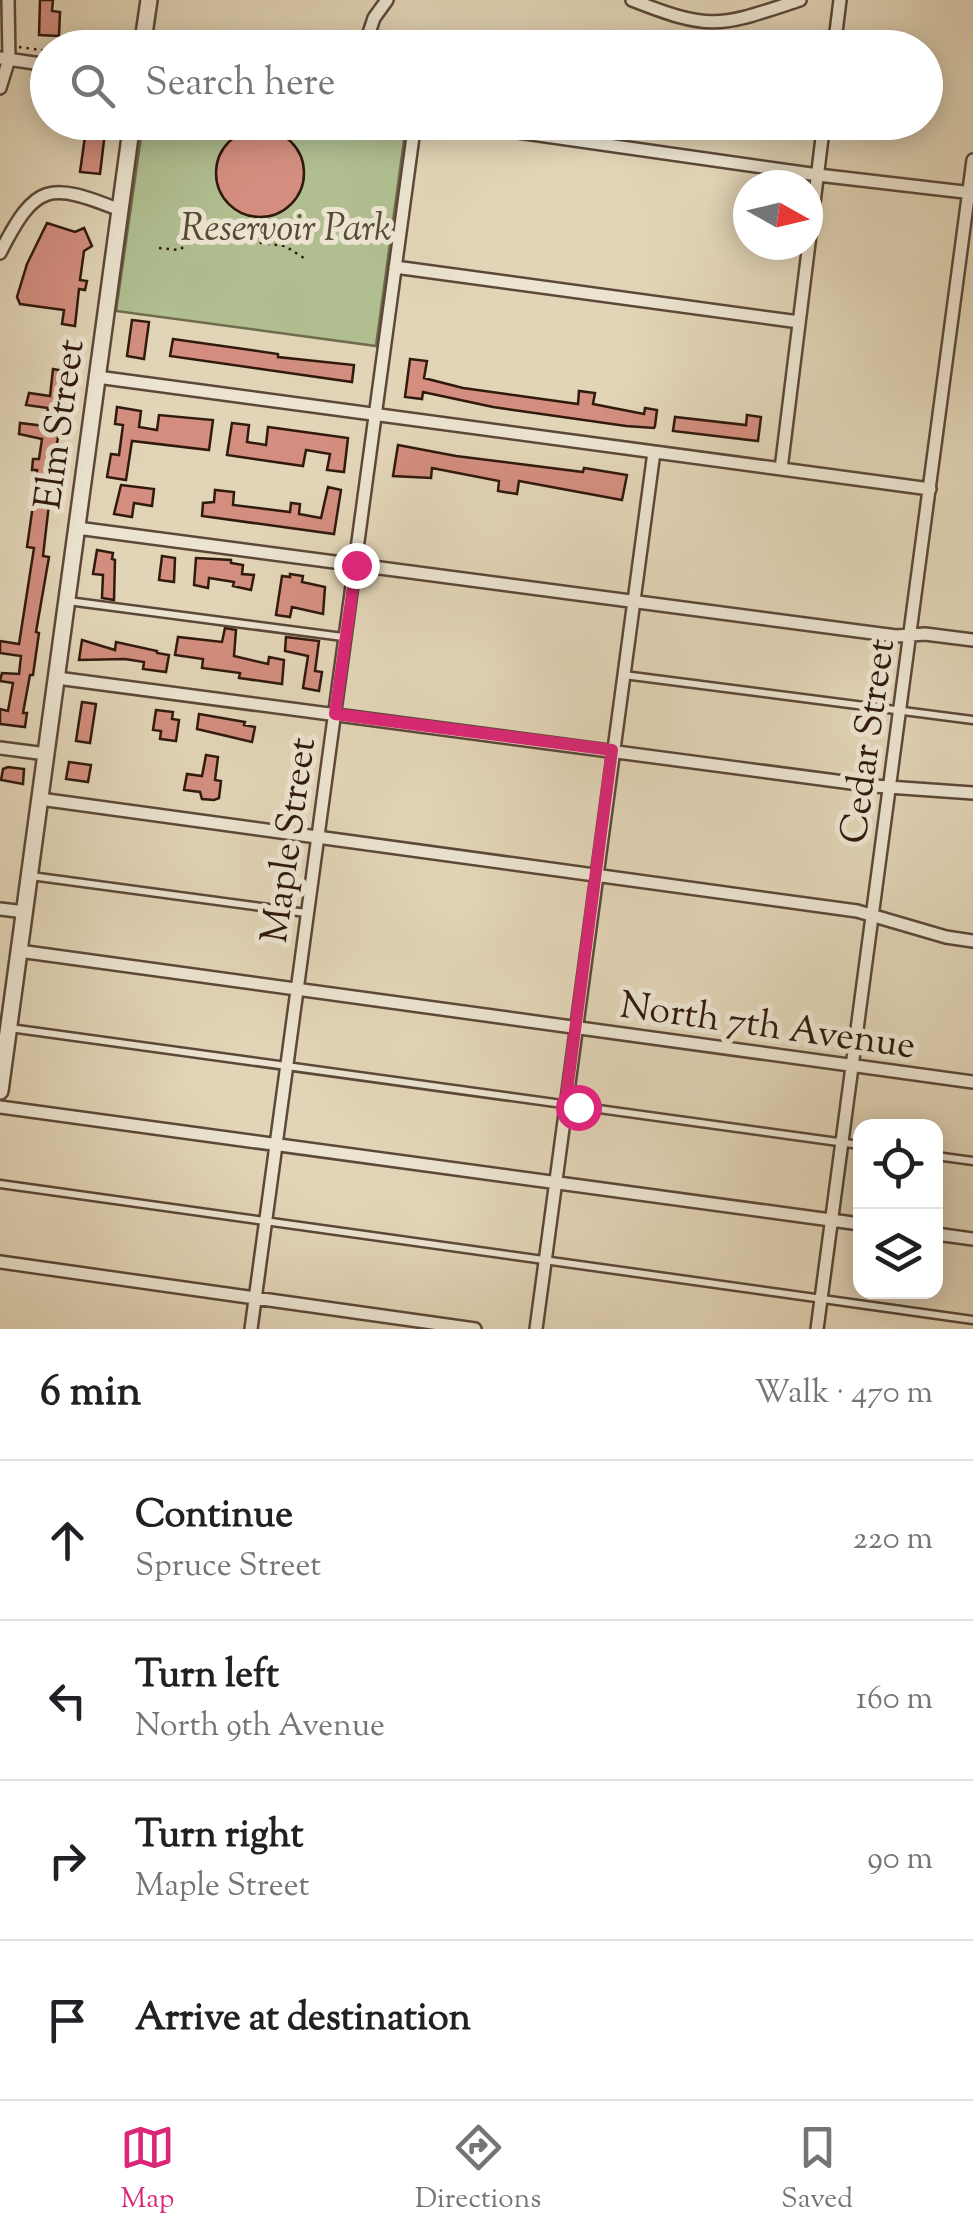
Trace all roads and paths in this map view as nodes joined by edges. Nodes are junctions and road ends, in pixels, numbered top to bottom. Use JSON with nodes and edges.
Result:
{"nodes":[{"id":1,"x":8,"y":0,"type":"edge"},
{"id":2,"x":149,"y":0,"type":"edge"},
{"id":3,"x":387,"y":0,"type":"edge"},
{"id":4,"x":632,"y":0,"type":"edge"},
{"id":5,"x":800,"y":0,"type":"edge"},
{"id":6,"x":840,"y":0,"type":"edge"},
{"id":7,"x":145,"y":30,"type":"edge"},
{"id":8,"x":370,"y":30,"type":"edge"},
{"id":9,"x":836,"y":30,"type":"edge"},
{"id":10,"x":18,"y":47,"type":"dead end"},
{"id":11,"x":30,"y":49,"type":"edge"},
{"id":12,"x":4,"y":59,"type":"edge"},
{"id":13,"x":30,"y":63,"type":"edge"},
{"id":14,"x":0,"y":88,"type":"edge"},
{"id":15,"x":130,"y":140,"type":"edge"},
{"id":16,"x":413,"y":140,"type":"edge"},
{"id":17,"x":573,"y":140,"type":"edge"},
{"id":18,"x":822,"y":140,"type":"edge"},
{"id":19,"x":973,"y":160,"type":"edge"},
{"id":20,"x":783,"y":170,"type":"edge"},
{"id":21,"x":819,"y":170,"type":"edge"},
{"id":22,"x":823,"y":176,"type":"edge"},
{"id":23,"x":971,"y":193,"type":"edge"},
{"id":24,"x":120,"y":210,"type":"junction"},
{"id":25,"x":159,"y":248,"type":"dead end"},
{"id":26,"x":0,"y":253,"type":"edge"},
{"id":27,"x":307,"y":260,"type":"dead end"},
{"id":28,"x":807,"y":260,"type":"edge"},
{"id":29,"x":396,"y":266,"type":"junction"},
{"id":30,"x":799,"y":322,"type":"junction"},
{"id":31,"x":97,"y":377,"type":"junction"},
{"id":32,"x":376,"y":415,"type":"junction"},
{"id":33,"x":654,"y":452,"type":"junction"},
{"id":34,"x":781,"y":468,"type":"junction"},
{"id":35,"x":930,"y":488,"type":"junction"},
{"id":36,"x":77,"y":528,"type":"junction"},
{"id":37,"x":356,"y":565,"type":"junction"},
{"id":38,"x":67,"y":600,"type":"junction"},
{"id":39,"x":633,"y":602,"type":"junction"},
{"id":40,"x":910,"y":635,"type":"junction"},
{"id":41,"x":346,"y":638,"type":"junction"},
{"id":42,"x":973,"y":640,"type":"edge"},
{"id":43,"x":622,"y":675,"type":"junction"},
{"id":44,"x":57,"y":678,"type":"junction"},
{"id":45,"x":900,"y":713,"type":"junction"},
{"id":46,"x":335,"y":714,"type":"junction"},
{"id":47,"x":973,"y":720,"type":"edge"},
{"id":48,"x":0,"y":748,"type":"edge"},
{"id":49,"x":612,"y":750,"type":"junction"},
{"id":50,"x":46,"y":754,"type":"junction"},
{"id":51,"x":890,"y":786,"type":"junction"},
{"id":52,"x":973,"y":793,"type":"edge"},
{"id":53,"x":40,"y":798,"type":"junction"},
{"id":54,"x":318,"y":836,"type":"junction"},
{"id":55,"x":595,"y":874,"type":"junction"},
{"id":56,"x":30,"y":876,"type":"junction"},
{"id":57,"x":0,"y":909,"type":"edge"},
{"id":58,"x":25,"y":912,"type":"junction"},
{"id":59,"x":308,"y":913,"type":"junction"},
{"id":60,"x":873,"y":916,"type":"junction"},
{"id":61,"x":973,"y":941,"type":"edge"},
{"id":62,"x":20,"y":951,"type":"junction"},
{"id":63,"x":7,"y":989,"type":"edge"},
{"id":64,"x":296,"y":989,"type":"junction"},
{"id":65,"x":9,"y":1028,"type":"junction"},
{"id":66,"x":575,"y":1029,"type":"junction"},
{"id":67,"x":852,"y":1066,"type":"junction"},
{"id":68,"x":286,"y":1067,"type":"junction"},
{"id":69,"x":1,"y":1073,"type":"edge"},
{"id":70,"x":973,"y":1082,"type":"edge"},
{"id":71,"x":0,"y":1091,"type":"edge"},
{"id":72,"x":565,"y":1106,"type":"junction"},
{"id":73,"x":0,"y":1107,"type":"edge"},
{"id":74,"x":842,"y":1142,"type":"junction"},
{"id":75,"x":276,"y":1144,"type":"junction"},
{"id":76,"x":853,"y":1144,"type":"edge"},
{"id":77,"x":943,"y":1157,"type":"edge"},
{"id":78,"x":973,"y":1162,"type":"edge"},
{"id":79,"x":556,"y":1182,"type":"junction"},
{"id":80,"x":0,"y":1184,"type":"edge"},
{"id":81,"x":832,"y":1220,"type":"junction"},
{"id":82,"x":266,"y":1223,"type":"junction"},
{"id":83,"x":853,"y":1223,"type":"edge"},
{"id":84,"x":943,"y":1235,"type":"edge"},
{"id":85,"x":973,"y":1240,"type":"edge"},
{"id":86,"x":545,"y":1260,"type":"junction"},
{"id":87,"x":0,"y":1262,"type":"edge"},
{"id":88,"x":255,"y":1299,"type":"junction"},
{"id":89,"x":821,"y":1299,"type":"junction"},
{"id":90,"x":973,"y":1320,"type":"edge"},
{"id":91,"x":251,"y":1329,"type":"edge"},
{"id":92,"x":476,"y":1329,"type":"edge"},
{"id":93,"x":536,"y":1329,"type":"edge"},
{"id":94,"x":817,"y":1329,"type":"edge"}],
"edges":[{"from":1,"to":12,"type":"street"},
{"from":2,"to":7,"type":"street"},
{"from":3,"to":8,"type":"street"},
{"from":4,"to":5,"type":"street"},
{"from":6,"to":9,"type":"street"},
{"from":10,"to":11,"type":"path"},
{"from":12,"to":13,"type":"street"},
{"from":12,"to":14,"type":"street"},
{"from":15,"to":24,"type":"street","name":"Elm Street"},
{"from":16,"to":29,"type":"street","name":"Maple Street"},
{"from":17,"to":20,"type":"street"},
{"from":18,"to":21,"type":"street"},
{"from":19,"to":23,"type":"street","name":"Cedar Street"},
{"from":22,"to":23,"type":"street"},
{"from":23,"to":35,"type":"street","name":"Cedar Street"},
{"from":24,"to":26,"type":"street"},
{"from":24,"to":31,"type":"street","name":"Elm Street"},
{"from":25,"to":27,"type":"path"},
{"from":28,"to":30,"type":"street"},
{"from":29,"to":30,"type":"street"},
{"from":29,"to":32,"type":"street","name":"Maple Street"},
{"from":30,"to":34,"type":"street"},
{"from":31,"to":32,"type":"street"},
{"from":31,"to":36,"type":"street","name":"Elm Street"},
{"from":32,"to":33,"type":"street"},
{"from":32,"to":37,"type":"street","name":"Maple Street"},
{"from":33,"to":34,"type":"street"},
{"from":33,"to":39,"type":"street"},
{"from":34,"to":35,"type":"street"},
{"from":35,"to":40,"type":"street","name":"Cedar Street"},
{"from":36,"to":37,"type":"street"},
{"from":36,"to":38,"type":"street","name":"Elm Street"},
{"from":37,"to":39,"type":"street"},
{"from":37,"to":41,"type":"street","name":"Maple Street"},
{"from":38,"to":41,"type":"lane"},
{"from":38,"to":44,"type":"street","name":"Elm Street"},
{"from":39,"to":40,"type":"street"},
{"from":39,"to":43,"type":"street"},
{"from":40,"to":42,"type":"street"},
{"from":40,"to":45,"type":"street","name":"Cedar Street"},
{"from":41,"to":46,"type":"street","name":"Maple Street"},
{"from":43,"to":45,"type":"lane"},
{"from":43,"to":49,"type":"street"},
{"from":44,"to":46,"type":"street"},
{"from":44,"to":50,"type":"street","name":"Elm Street"},
{"from":45,"to":47,"type":"lane"},
{"from":45,"to":51,"type":"street","name":"Cedar Street"},
{"from":46,"to":49,"type":"street"},
{"from":46,"to":54,"type":"street","name":"Maple Street"},
{"from":48,"to":50,"type":"street"},
{"from":49,"to":51,"type":"street"},
{"from":49,"to":55,"type":"street"},
{"from":50,"to":53,"type":"street","name":"Elm Street"},
{"from":51,"to":52,"type":"street"},
{"from":51,"to":60,"type":"street","name":"Cedar Street"},
{"from":53,"to":54,"type":"street"},
{"from":53,"to":56,"type":"street","name":"Elm Street"},
{"from":54,"to":55,"type":"street"},
{"from":54,"to":59,"type":"street","name":"Maple Street"},
{"from":55,"to":60,"type":"street"},
{"from":55,"to":66,"type":"street"},
{"from":56,"to":58,"type":"street","name":"Elm Street"},
{"from":56,"to":59,"type":"lane"},
{"from":57,"to":58,"type":"street"},
{"from":58,"to":62,"type":"street","name":"Elm Street"},
{"from":59,"to":64,"type":"street","name":"Maple Street"},
{"from":60,"to":61,"type":"street"},
{"from":60,"to":67,"type":"street","name":"Cedar Street"},
{"from":62,"to":63,"type":"street","name":"Elm Street"},
{"from":62,"to":64,"type":"street","name":"North 7th Avenue"},
{"from":63,"to":65,"type":"street","name":"Elm Street"},
{"from":64,"to":66,"type":"street","name":"North 7th Avenue"},
{"from":64,"to":68,"type":"street","name":"Maple Street"},
{"from":65,"to":68,"type":"lane"},
{"from":65,"to":69,"type":"street","name":"Elm Street"},
{"from":66,"to":67,"type":"street","name":"North 7th Avenue"},
{"from":66,"to":72,"type":"street"},
{"from":67,"to":70,"type":"street","name":"North 7th Avenue"},
{"from":67,"to":74,"type":"street","name":"Cedar Street"},
{"from":68,"to":72,"type":"lane"},
{"from":68,"to":75,"type":"street","name":"Maple Street"},
{"from":69,"to":71,"type":"street","name":"Elm Street"},
{"from":72,"to":74,"type":"lane"},
{"from":72,"to":79,"type":"street"},
{"from":73,"to":75,"type":"street"},
{"from":74,"to":76,"type":"lane"},
{"from":74,"to":81,"type":"street","name":"Cedar Street"},
{"from":75,"to":79,"type":"street"},
{"from":75,"to":82,"type":"street","name":"Maple Street"},
{"from":77,"to":78,"type":"lane"},
{"from":79,"to":81,"type":"street"},
{"from":79,"to":86,"type":"street"},
{"from":80,"to":82,"type":"lane"},
{"from":81,"to":83,"type":"street"},
{"from":81,"to":89,"type":"street","name":"Cedar Street"},
{"from":82,"to":86,"type":"lane"},
{"from":82,"to":88,"type":"street","name":"Maple Street"},
{"from":84,"to":85,"type":"street"},
{"from":86,"to":89,"type":"lane"},
{"from":86,"to":93,"type":"street"},
{"from":87,"to":88,"type":"street"},
{"from":88,"to":91,"type":"street","name":"Maple Street"},
{"from":88,"to":92,"type":"street"},
{"from":89,"to":90,"type":"lane"},
{"from":89,"to":94,"type":"street","name":"Cedar Street"}]}
